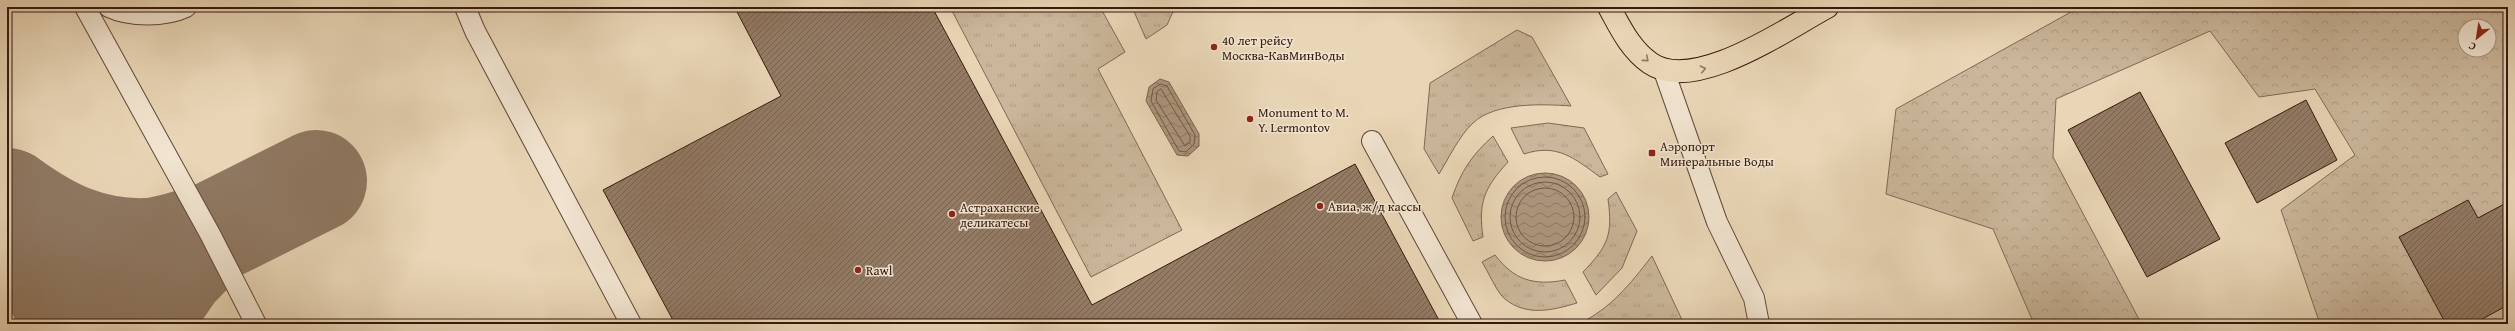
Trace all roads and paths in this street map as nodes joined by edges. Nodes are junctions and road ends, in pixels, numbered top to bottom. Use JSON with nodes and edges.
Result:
{"nodes":[{"id":1,"x":85,"y":7,"type":"edge"},
{"id":2,"x":109,"y":7,"type":"edge"},
{"id":3,"x":186,"y":7,"type":"edge"},
{"id":4,"x":465,"y":7,"type":"edge"},
{"id":5,"x":1609,"y":7,"type":"edge"},
{"id":6,"x":1827,"y":7,"type":"edge"},
{"id":7,"x":1664,"y":71,"type":"junction"},
{"id":8,"x":1372,"y":142,"type":"dead end"},
{"id":9,"x":1754,"y":298,"type":"junction"},
{"id":10,"x":256,"y":324,"type":"edge"},
{"id":11,"x":630,"y":324,"type":"edge"},
{"id":12,"x":1472,"y":324,"type":"edge"},
{"id":13,"x":1759,"y":324,"type":"edge"},
{"id":14,"x":1769,"y":324,"type":"edge"}],
"edges":[{"from":1,"to":10,"type":"lane"},
{"from":2,"to":3,"type":"lane"},
{"from":4,"to":11,"type":"lane"},
{"from":5,"to":7,"type":"main road","one_way":true},
{"from":7,"to":6,"type":"main road","one_way":true},
{"from":7,"to":9,"type":"lane"},
{"from":8,"to":12,"type":"lane"},
{"from":9,"to":13,"type":"lane"},
{"from":9,"to":14,"type":"lane"}]}
